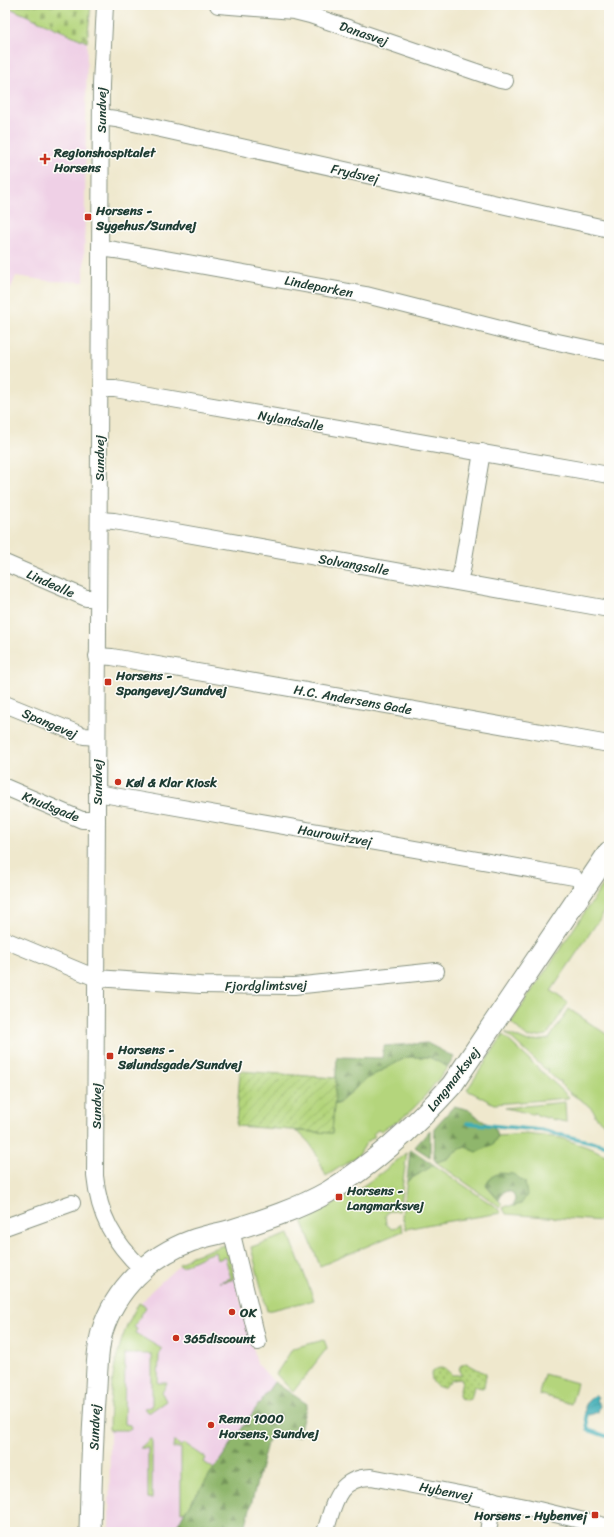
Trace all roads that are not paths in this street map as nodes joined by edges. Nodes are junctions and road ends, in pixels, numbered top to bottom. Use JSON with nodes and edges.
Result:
{"nodes":[{"id":1,"x":105,"y":5,"type":"edge"},
{"id":2,"x":218,"y":5,"type":"edge"},
{"id":3,"x":301,"y":9,"type":"edge"},
{"id":4,"x":505,"y":81,"type":"dead end"},
{"id":5,"x":101,"y":117,"type":"junction"},
{"id":6,"x":607,"y":224,"type":"edge"},
{"id":7,"x":100,"y":248,"type":"junction"},
{"id":8,"x":609,"y":353,"type":"edge"},
{"id":9,"x":99,"y":389,"type":"junction"},
{"id":10,"x":482,"y":452,"type":"junction"},
{"id":11,"x":609,"y":475,"type":"edge"},
{"id":12,"x":99,"y":520,"type":"junction"},
{"id":13,"x":5,"y":563,"type":"edge"},
{"id":14,"x":458,"y":582,"type":"junction"},
{"id":15,"x":98,"y":598,"type":"junction"},
{"id":16,"x":609,"y":608,"type":"edge"},
{"id":17,"x":97,"y":656,"type":"junction"},
{"id":18,"x":5,"y":704,"type":"edge"},
{"id":19,"x":97,"y":737,"type":"junction"},
{"id":20,"x":609,"y":744,"type":"edge"},
{"id":21,"x":5,"y":787,"type":"edge"},
{"id":22,"x":97,"y":793,"type":"junction"},
{"id":23,"x":97,"y":820,"type":"junction"},
{"id":24,"x":609,"y":852,"type":"edge"},
{"id":25,"x":574,"y":877,"type":"dead end"},
{"id":26,"x":5,"y":940,"type":"edge"},
{"id":27,"x":436,"y":971,"type":"dead end"},
{"id":28,"x":96,"y":978,"type":"junction"},
{"id":29,"x":72,"y":1203,"type":"dead end"},
{"id":30,"x":5,"y":1227,"type":"edge"},
{"id":31,"x":231,"y":1230,"type":"junction"},
{"id":32,"x":142,"y":1269,"type":"junction"},
{"id":33,"x":258,"y":1342,"type":"dead end"},
{"id":34,"x":493,"y":1500,"type":"junction"},
{"id":35,"x":609,"y":1527,"type":"edge"},
{"id":36,"x":90,"y":1532,"type":"edge"},
{"id":37,"x":325,"y":1532,"type":"edge"},
{"id":38,"x":488,"y":1532,"type":"edge"}],
"edges":[{"from":1,"to":5,"type":"street","name":"Sundvej"},
{"from":2,"to":3,"type":"street","name":"Danasvej"},
{"from":3,"to":4,"type":"street","name":"Danasvej"},
{"from":5,"to":6,"type":"street","name":"Frydsvej"},
{"from":5,"to":7,"type":"street","name":"Sundvej"},
{"from":7,"to":8,"type":"street","name":"Lindeparken"},
{"from":7,"to":9,"type":"street","name":"Sundvej"},
{"from":9,"to":10,"type":"street","name":"Nylandsalle"},
{"from":9,"to":12,"type":"street","name":"Sundvej"},
{"from":10,"to":11,"type":"street","name":"Nylandsalle"},
{"from":10,"to":14,"type":"street"},
{"from":12,"to":14,"type":"street","name":"Solvangsalle"},
{"from":12,"to":15,"type":"street","name":"Sundvej"},
{"from":13,"to":15,"type":"street","name":"Lindealle"},
{"from":14,"to":16,"type":"street","name":"Solvangsalle"},
{"from":15,"to":17,"type":"street","name":"Sundvej"},
{"from":17,"to":19,"type":"street","name":"Sundvej"},
{"from":17,"to":20,"type":"street","name":"H.C. Andersens Gade"},
{"from":18,"to":19,"type":"street","name":"Spangevej"},
{"from":19,"to":22,"type":"street","name":"Sundvej"},
{"from":21,"to":23,"type":"street","name":"Knudsgade"},
{"from":22,"to":23,"type":"street","name":"Sundvej"},
{"from":22,"to":25,"type":"street","name":"Haurowitzvej"},
{"from":23,"to":28,"type":"street","name":"Sundvej"},
{"from":24,"to":31,"type":"main road","name":"Langmarksvej"},
{"from":26,"to":28,"type":"street","name":"Fjordglimtsvej"},
{"from":27,"to":28,"type":"street","name":"Fjordglimtsvej"},
{"from":28,"to":32,"type":"street","name":"Sundvej"},
{"from":29,"to":30,"type":"street"},
{"from":31,"to":32,"type":"main road","name":"Langmarksvej"},
{"from":31,"to":33,"type":"street"},
{"from":32,"to":36,"type":"main road","name":"Sundvej"},
{"from":34,"to":35,"type":"street","name":"Hybenvej"},
{"from":34,"to":37,"type":"street","name":"Hybenvej"},
{"from":34,"to":38,"type":"street"}]}
